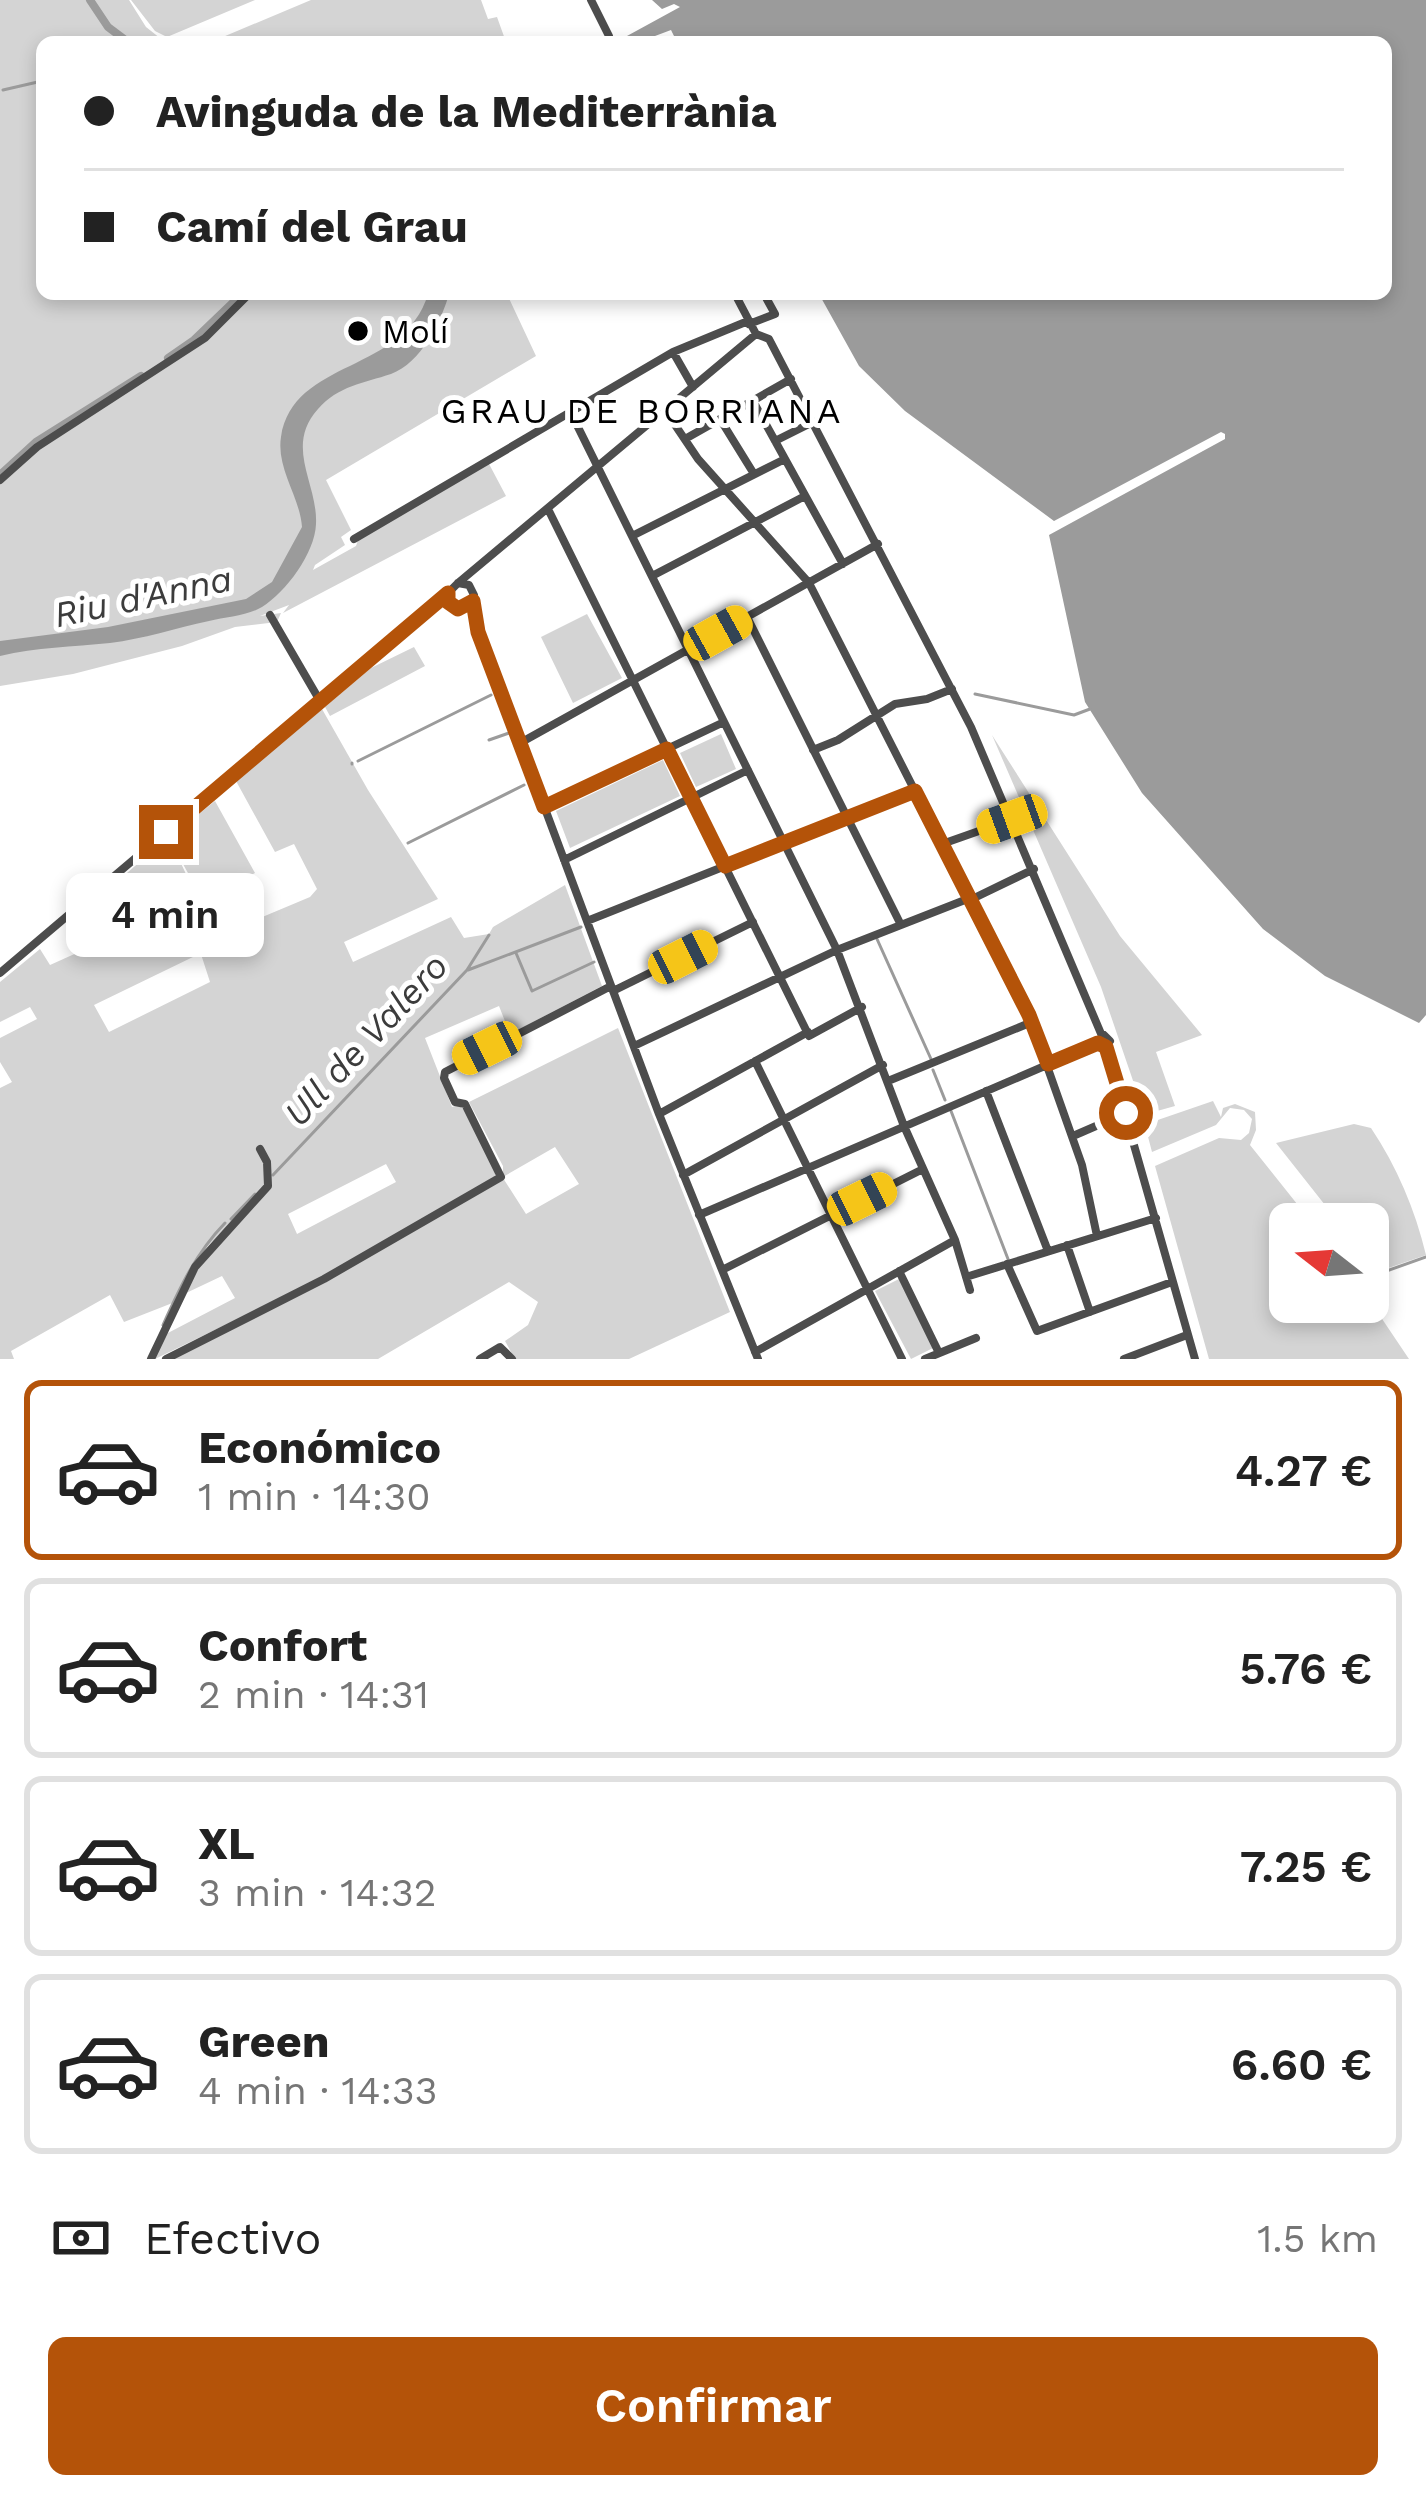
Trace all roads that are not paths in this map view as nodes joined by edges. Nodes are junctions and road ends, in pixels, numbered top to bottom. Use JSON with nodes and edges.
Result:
{"nodes":[{"id":1,"x":591,"y":0,"type":"edge"},
{"id":2,"x":609,"y":36,"type":"dead end"},
{"id":3,"x":243,"y":300,"type":"edge"},
{"id":4,"x":738,"y":300,"type":"edge"},
{"id":5,"x":767,"y":300,"type":"edge"},
{"id":6,"x":749,"y":322,"type":"junction"},
{"id":7,"x":756,"y":334,"type":"junction"},
{"id":8,"x":673,"y":352,"type":"junction"},
{"id":9,"x":790,"y":379,"type":"junction"},
{"id":10,"x":693,"y":387,"type":"junction"},
{"id":11,"x":752,"y":401,"type":"junction"},
{"id":12,"x":665,"y":410,"type":"junction"},
{"id":13,"x":570,"y":411,"type":"junction"},
{"id":14,"x":720,"y":419,"type":"junction"},
{"id":15,"x":813,"y":422,"type":"junction"},
{"id":16,"x":685,"y":439,"type":"junction"},
{"id":17,"x":775,"y":441,"type":"junction"},
{"id":18,"x":785,"y":459,"type":"junction"},
{"id":19,"x":598,"y":467,"type":"junction"},
{"id":20,"x":754,"y":475,"type":"junction"},
{"id":21,"x":0,"y":480,"type":"edge"},
{"id":22,"x":725,"y":489,"type":"junction"},
{"id":23,"x":805,"y":496,"type":"junction"},
{"id":24,"x":548,"y":509,"type":"junction"},
{"id":25,"x":754,"y":522,"type":"junction"},
{"id":26,"x":632,"y":536,"type":"junction"},
{"id":27,"x":353,"y":539,"type":"dead end"},
{"id":28,"x":878,"y":544,"type":"junction"},
{"id":29,"x":484,"y":563,"type":"junction"},
{"id":30,"x":843,"y":564,"type":"junction"},
{"id":31,"x":652,"y":576,"type":"junction"},
{"id":32,"x":458,"y":583,"type":"junction"},
{"id":33,"x":808,"y":583,"type":"junction"},
{"id":34,"x":472,"y":590,"type":"junction"},
{"id":35,"x":448,"y":593,"type":"junction"},
{"id":36,"x":473,"y":601,"type":"junction"},
{"id":37,"x":456,"y":608,"type":"junction"},
{"id":38,"x":424,"y":614,"type":"junction"},
{"id":39,"x":270,"y":615,"type":"dead end"},
{"id":40,"x":747,"y":617,"type":"junction"},
{"id":41,"x":478,"y":632,"type":"junction"},
{"id":42,"x":688,"y":650,"type":"junction"},
{"id":43,"x":633,"y":680,"type":"junction"},
{"id":44,"x":952,"y":689,"type":"junction"},
{"id":45,"x":320,"y":701,"type":"junction"},
{"id":46,"x":877,"y":717,"type":"junction"},
{"id":47,"x":724,"y":722,"type":"junction"},
{"id":48,"x":520,"y":743,"type":"junction"},
{"id":49,"x":667,"y":749,"type":"junction"},
{"id":50,"x":813,"y":750,"type":"junction"},
{"id":51,"x":748,"y":770,"type":"junction"},
{"id":52,"x":915,"y":791,"type":"junction"},
{"id":53,"x":692,"y":798,"type":"junction"},
{"id":54,"x":544,"y":807,"type":"junction"},
{"id":55,"x":847,"y":818,"type":"junction"},
{"id":56,"x":1012,"y":819,"type":"junction"},
{"id":57,"x":784,"y":843,"type":"junction"},
{"id":58,"x":942,"y":844,"type":"junction"},
{"id":59,"x":564,"y":860,"type":"junction"},
{"id":60,"x":725,"y":866,"type":"junction"},
{"id":61,"x":1034,"y":868,"type":"junction"},
{"id":62,"x":970,"y":899,"type":"junction"},
{"id":63,"x":587,"y":921,"type":"junction"},
{"id":64,"x":753,"y":922,"type":"junction"},
{"id":65,"x":901,"y":926,"type":"junction"},
{"id":66,"x":837,"y":950,"type":"junction"},
{"id":67,"x":0,"y":973,"type":"edge"},
{"id":68,"x":780,"y":977,"type":"junction"},
{"id":69,"x":612,"y":989,"type":"junction"},
{"id":70,"x":862,"y":1007,"type":"junction"},
{"id":71,"x":1032,"y":1022,"type":"junction"},
{"id":72,"x":808,"y":1034,"type":"junction"},
{"id":73,"x":1102,"y":1042,"type":"junction"},
{"id":74,"x":634,"y":1046,"type":"junction"},
{"id":75,"x":755,"y":1061,"type":"junction"},
{"id":76,"x":1048,"y":1064,"type":"junction"},
{"id":77,"x":883,"y":1065,"type":"junction"},
{"id":78,"x":888,"y":1081,"type":"junction"},
{"id":79,"x":986,"y":1091,"type":"junction"},
{"id":80,"x":1126,"y":1113,"type":"junction"},
{"id":81,"x":659,"y":1114,"type":"junction"},
{"id":82,"x":784,"y":1120,"type":"junction"},
{"id":83,"x":904,"y":1126,"type":"junction"},
{"id":84,"x":1073,"y":1136,"type":"junction"},
{"id":85,"x":260,"y":1149,"type":"dead end"},
{"id":86,"x":808,"y":1168,"type":"junction"},
{"id":87,"x":923,"y":1168,"type":"junction"},
{"id":88,"x":683,"y":1175,"type":"junction"},
{"id":89,"x":699,"y":1215,"type":"junction"},
{"id":90,"x":831,"y":1215,"type":"junction"},
{"id":91,"x":1156,"y":1218,"type":"junction"},
{"id":92,"x":1096,"y":1236,"type":"junction"},
{"id":93,"x":955,"y":1240,"type":"junction"},
{"id":94,"x":1067,"y":1245,"type":"junction"},
{"id":95,"x":1048,"y":1251,"type":"junction"},
{"id":96,"x":1007,"y":1264,"type":"junction"},
{"id":97,"x":722,"y":1270,"type":"junction"},
{"id":98,"x":899,"y":1271,"type":"junction"},
{"id":99,"x":966,"y":1277,"type":"junction"},
{"id":100,"x":1172,"y":1282,"type":"junction"},
{"id":101,"x":867,"y":1288,"type":"junction"},
{"id":102,"x":970,"y":1289,"type":"dead end"},
{"id":103,"x":1090,"y":1312,"type":"junction"},
{"id":104,"x":1187,"y":1335,"type":"junction"},
{"id":105,"x":976,"y":1338,"type":"dead end"},
{"id":106,"x":939,"y":1353,"type":"junction"},
{"id":107,"x":756,"y":1356,"type":"edge"},
{"id":108,"x":151,"y":1359,"type":"edge"},
{"id":109,"x":166,"y":1359,"type":"edge"},
{"id":110,"x":480,"y":1359,"type":"edge"},
{"id":111,"x":512,"y":1359,"type":"edge"},
{"id":112,"x":902,"y":1359,"type":"edge"},
{"id":113,"x":925,"y":1359,"type":"edge"},
{"id":114,"x":1124,"y":1359,"type":"edge"},
{"id":115,"x":1195,"y":1359,"type":"edge"}],
"edges":[{"from":1,"to":2,"type":"street"},
{"from":3,"to":21,"type":"street"},
{"from":4,"to":6,"type":"street"},
{"from":5,"to":6,"type":"street"},
{"from":6,"to":7,"type":"street"},
{"from":6,"to":8,"type":"street"},
{"from":7,"to":9,"type":"street"},
{"from":7,"to":10,"type":"street"},
{"from":8,"to":10,"type":"street"},
{"from":8,"to":13,"type":"street"},
{"from":9,"to":11,"type":"street"},
{"from":9,"to":15,"type":"street"},
{"from":10,"to":12,"type":"street"},
{"from":11,"to":14,"type":"street"},
{"from":11,"to":17,"type":"street"},
{"from":12,"to":16,"type":"street"},
{"from":12,"to":19,"type":"street"},
{"from":13,"to":19,"type":"street"},
{"from":13,"to":27,"type":"street"},
{"from":14,"to":16,"type":"street"},
{"from":14,"to":20,"type":"street"},
{"from":15,"to":17,"type":"street"},
{"from":15,"to":28,"type":"street"},
{"from":16,"to":22,"type":"street"},
{"from":17,"to":18,"type":"street"},
{"from":18,"to":20,"type":"street"},
{"from":18,"to":23,"type":"street"},
{"from":19,"to":24,"type":"street"},
{"from":19,"to":26,"type":"street"},
{"from":20,"to":22,"type":"street"},
{"from":22,"to":25,"type":"street"},
{"from":22,"to":26,"type":"street"},
{"from":23,"to":25,"type":"street"},
{"from":23,"to":30,"type":"street"},
{"from":24,"to":29,"type":"street"},
{"from":24,"to":43,"type":"street"},
{"from":25,"to":31,"type":"street"},
{"from":25,"to":33,"type":"street"},
{"from":26,"to":31,"type":"street"},
{"from":28,"to":30,"type":"street"},
{"from":28,"to":44,"type":"street"},
{"from":29,"to":32,"type":"street"},
{"from":29,"to":34,"type":"street"},
{"from":30,"to":33,"type":"street"},
{"from":31,"to":42,"type":"street"},
{"from":32,"to":34,"type":"street"},
{"from":32,"to":35,"type":"street"},
{"from":33,"to":40,"type":"street"},
{"from":33,"to":46,"type":"street"},
{"from":34,"to":36,"type":"street"},
{"from":35,"to":37,"type":"street"},
{"from":35,"to":38,"type":"street"},
{"from":36,"to":37,"type":"street"},
{"from":36,"to":41,"type":"street"},
{"from":37,"to":38,"type":"street"},
{"from":37,"to":41,"type":"street"},
{"from":38,"to":45,"type":"street"},
{"from":39,"to":45,"type":"street"},
{"from":40,"to":42,"type":"street"},
{"from":40,"to":50,"type":"street"},
{"from":41,"to":48,"type":"street"},
{"from":42,"to":43,"type":"street"},
{"from":42,"to":47,"type":"street"},
{"from":43,"to":48,"type":"street"},
{"from":43,"to":49,"type":"street"},
{"from":44,"to":46,"type":"street"},
{"from":44,"to":56,"type":"street"},
{"from":45,"to":67,"type":"street"},
{"from":46,"to":50,"type":"street"},
{"from":46,"to":52,"type":"street"},
{"from":47,"to":49,"type":"street"},
{"from":47,"to":51,"type":"street"},
{"from":48,"to":54,"type":"street"},
{"from":49,"to":53,"type":"street"},
{"from":49,"to":54,"type":"street"},
{"from":50,"to":55,"type":"street"},
{"from":51,"to":53,"type":"street"},
{"from":51,"to":57,"type":"street"},
{"from":52,"to":55,"type":"street"},
{"from":52,"to":58,"type":"street"},
{"from":53,"to":59,"type":"street"},
{"from":53,"to":60,"type":"street"},
{"from":54,"to":59,"type":"street"},
{"from":55,"to":57,"type":"street"},
{"from":55,"to":65,"type":"street"},
{"from":56,"to":58,"type":"street"},
{"from":56,"to":61,"type":"street"},
{"from":57,"to":60,"type":"street"},
{"from":57,"to":66,"type":"street"},
{"from":58,"to":62,"type":"street"},
{"from":59,"to":63,"type":"street"},
{"from":60,"to":63,"type":"street"},
{"from":60,"to":64,"type":"street"},
{"from":61,"to":62,"type":"street"},
{"from":61,"to":73,"type":"street"},
{"from":62,"to":65,"type":"street"},
{"from":62,"to":71,"type":"street"},
{"from":63,"to":69,"type":"street"},
{"from":64,"to":68,"type":"street"},
{"from":64,"to":69,"type":"street"},
{"from":65,"to":66,"type":"street"},
{"from":66,"to":68,"type":"street"},
{"from":66,"to":70,"type":"street"},
{"from":68,"to":72,"type":"street"},
{"from":68,"to":74,"type":"street"},
{"from":69,"to":74,"type":"street"},
{"from":69,"to":109,"type":"street"},
{"from":70,"to":72,"type":"street"},
{"from":70,"to":77,"type":"street"},
{"from":71,"to":76,"type":"street"},
{"from":71,"to":78,"type":"street"},
{"from":72,"to":75,"type":"street"},
{"from":73,"to":76,"type":"street"},
{"from":73,"to":80,"type":"street"},
{"from":74,"to":81,"type":"street"},
{"from":75,"to":81,"type":"street"},
{"from":75,"to":82,"type":"street"},
{"from":76,"to":79,"type":"street"},
{"from":76,"to":84,"type":"street"},
{"from":77,"to":78,"type":"street"},
{"from":77,"to":82,"type":"street"},
{"from":78,"to":83,"type":"street"},
{"from":79,"to":83,"type":"street"},
{"from":79,"to":95,"type":"street"},
{"from":80,"to":84,"type":"street"},
{"from":80,"to":91,"type":"street"},
{"from":81,"to":88,"type":"street"},
{"from":82,"to":86,"type":"street"},
{"from":82,"to":88,"type":"street"},
{"from":83,"to":86,"type":"street"},
{"from":83,"to":87,"type":"street"},
{"from":84,"to":92,"type":"street"},
{"from":85,"to":108,"type":"street"},
{"from":86,"to":89,"type":"street"},
{"from":86,"to":90,"type":"street"},
{"from":87,"to":90,"type":"street"},
{"from":87,"to":93,"type":"street"},
{"from":88,"to":89,"type":"street"},
{"from":89,"to":97,"type":"street"},
{"from":90,"to":97,"type":"street"},
{"from":90,"to":101,"type":"street"},
{"from":91,"to":92,"type":"street"},
{"from":91,"to":100,"type":"street"},
{"from":92,"to":94,"type":"street"},
{"from":93,"to":98,"type":"street"},
{"from":93,"to":99,"type":"street"},
{"from":94,"to":95,"type":"street"},
{"from":94,"to":103,"type":"street"},
{"from":95,"to":96,"type":"street"},
{"from":96,"to":99,"type":"street"},
{"from":96,"to":103,"type":"street"},
{"from":97,"to":107,"type":"street"},
{"from":98,"to":101,"type":"street"},
{"from":98,"to":106,"type":"street"},
{"from":99,"to":102,"type":"street"},
{"from":100,"to":103,"type":"street"},
{"from":100,"to":104,"type":"street"},
{"from":101,"to":107,"type":"street"},
{"from":101,"to":112,"type":"street"},
{"from":104,"to":114,"type":"street"},
{"from":104,"to":115,"type":"street"},
{"from":105,"to":106,"type":"street"},
{"from":106,"to":113,"type":"street"},
{"from":110,"to":111,"type":"street"}]}
